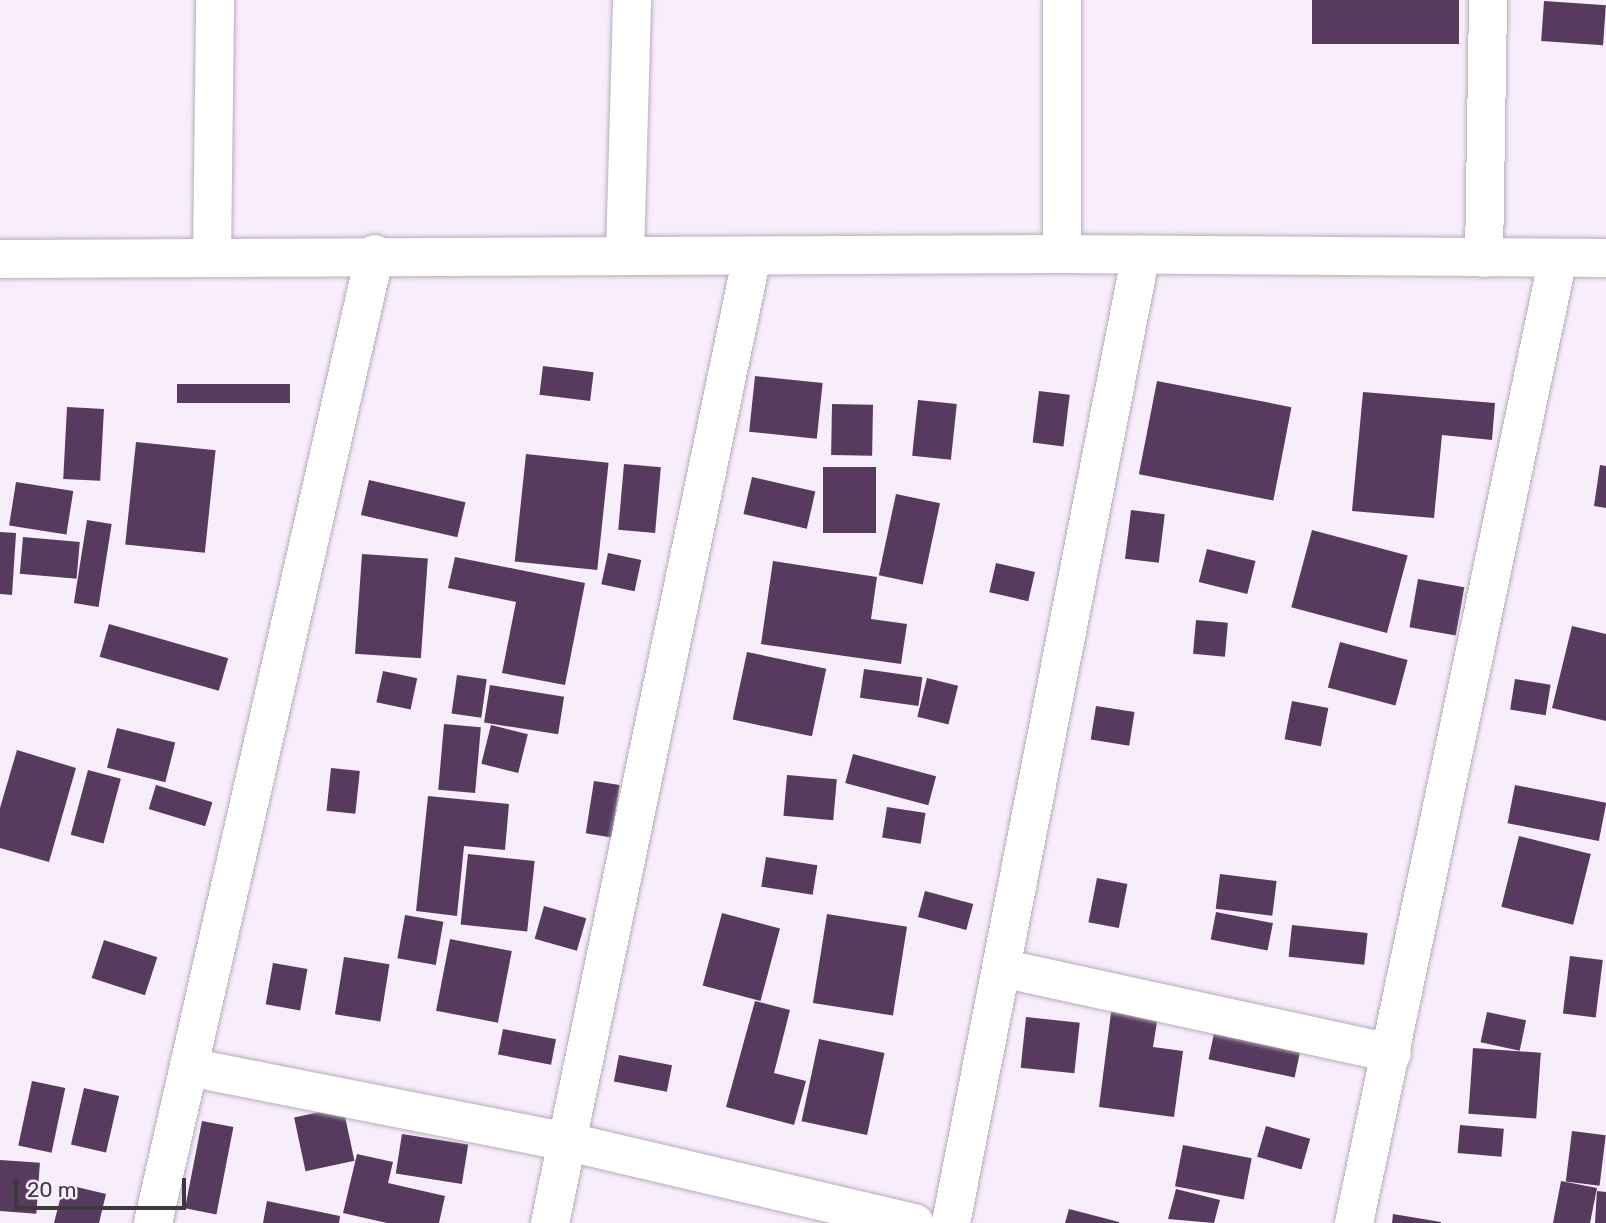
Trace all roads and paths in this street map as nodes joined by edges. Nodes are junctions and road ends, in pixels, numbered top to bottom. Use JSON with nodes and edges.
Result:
{"nodes":[{"id":1,"x":215,"y":0,"type":"edge"},
{"id":2,"x":632,"y":0,"type":"edge"},
{"id":3,"x":1062,"y":0,"type":"edge"},
{"id":4,"x":1488,"y":0,"type":"edge"},
{"id":5,"x":375,"y":254,"type":"junction"},
{"id":6,"x":625,"y":254,"type":"junction"},
{"id":7,"x":1062,"y":254,"type":"junction"},
{"id":8,"x":1141,"y":254,"type":"junction"},
{"id":9,"x":752,"y":256,"type":"junction"},
{"id":10,"x":212,"y":258,"type":"junction"},
{"id":11,"x":1484,"y":258,"type":"junction"},
{"id":12,"x":1558,"y":258,"type":"junction"},
{"id":13,"x":1606,"y":258,"type":"edge"},
{"id":14,"x":0,"y":259,"type":"edge"},
{"id":15,"x":1006,"y":969,"type":"junction"},
{"id":16,"x":1392,"y":1053,"type":"junction"},
{"id":17,"x":189,"y":1067,"type":"junction"},
{"id":18,"x":569,"y":1142,"type":"junction"},
{"id":19,"x":153,"y":1223,"type":"edge"},
{"id":20,"x":550,"y":1223,"type":"edge"},
{"id":21,"x":915,"y":1223,"type":"edge"},
{"id":22,"x":951,"y":1223,"type":"edge"},
{"id":23,"x":1354,"y":1223,"type":"edge"}],
"edges":[{"from":1,"to":10,"type":"street"},
{"from":2,"to":6,"type":"street"},
{"from":3,"to":7,"type":"street"},
{"from":4,"to":11,"type":"street"},
{"from":5,"to":6,"type":"street"},
{"from":5,"to":10,"type":"street"},
{"from":5,"to":17,"type":"street"},
{"from":6,"to":9,"type":"street"},
{"from":7,"to":8,"type":"street"},
{"from":7,"to":9,"type":"street"},
{"from":8,"to":11,"type":"street"},
{"from":8,"to":15,"type":"street"},
{"from":9,"to":18,"type":"street"},
{"from":10,"to":14,"type":"street"},
{"from":11,"to":12,"type":"street"},
{"from":12,"to":13,"type":"street"},
{"from":12,"to":16,"type":"street"},
{"from":15,"to":16,"type":"street"},
{"from":15,"to":22,"type":"street"},
{"from":16,"to":23,"type":"street"},
{"from":17,"to":18,"type":"street"},
{"from":17,"to":19,"type":"street"},
{"from":18,"to":20,"type":"street"},
{"from":18,"to":21,"type":"street"}]}
